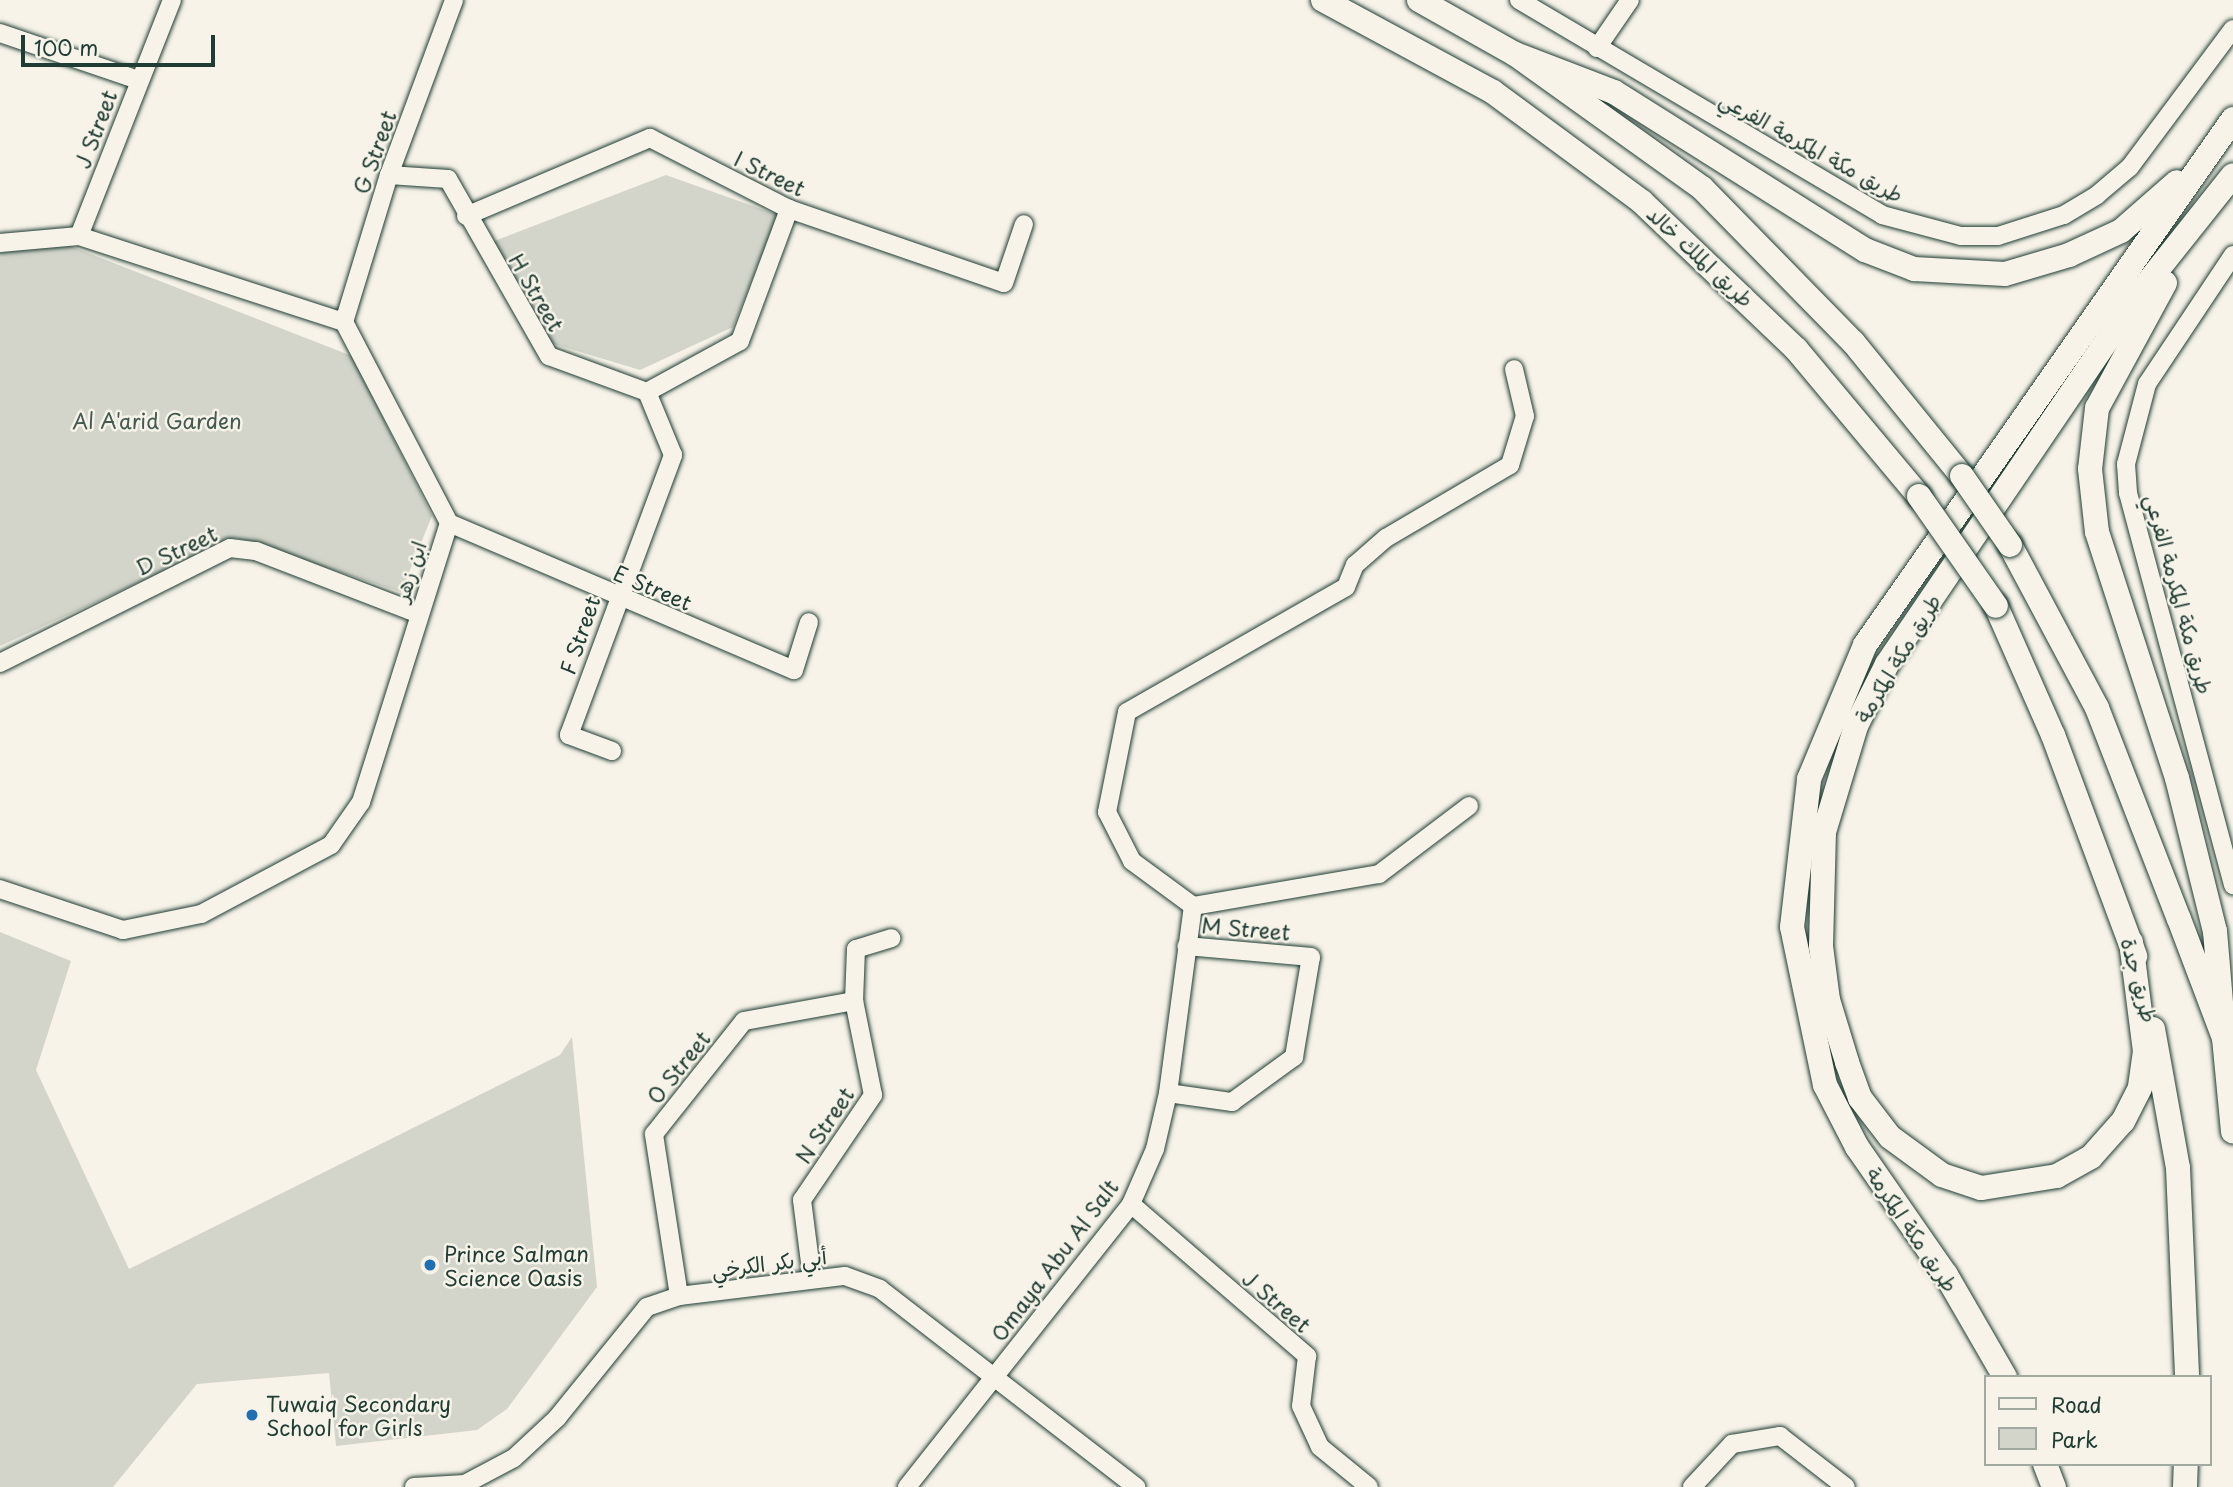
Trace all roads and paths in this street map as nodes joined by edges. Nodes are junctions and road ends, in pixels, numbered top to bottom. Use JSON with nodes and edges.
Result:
{"nodes":[{"id":1,"x":172,"y":0,"type":"edge"},
{"id":2,"x":454,"y":0,"type":"edge"},
{"id":3,"x":1323,"y":0,"type":"edge"},
{"id":4,"x":1419,"y":0,"type":"edge"},
{"id":5,"x":1519,"y":0,"type":"edge"},
{"id":6,"x":1630,"y":0,"type":"edge"},
{"id":7,"x":2233,"y":29,"type":"edge"},
{"id":8,"x":0,"y":33,"type":"edge"},
{"id":9,"x":1597,"y":48,"type":"junction"},
{"id":10,"x":1515,"y":54,"type":"junction"},
{"id":11,"x":138,"y":80,"type":"junction"},
{"id":12,"x":2232,"y":120,"type":"edge"},
{"id":13,"x":389,"y":175,"type":"junction"},
{"id":14,"x":2227,"y":184,"type":"edge"},
{"id":15,"x":789,"y":209,"type":"junction"},
{"id":16,"x":466,"y":216,"type":"junction"},
{"id":17,"x":1024,"y":224,"type":"dead end"},
{"id":18,"x":79,"y":236,"type":"junction"},
{"id":19,"x":0,"y":243,"type":"edge"},
{"id":20,"x":2233,"y":255,"type":"edge"},
{"id":21,"x":344,"y":323,"type":"junction"},
{"id":22,"x":1514,"y":369,"type":"dead end"},
{"id":23,"x":647,"y":392,"type":"junction"},
{"id":24,"x":449,"y":523,"type":"junction"},
{"id":25,"x":616,"y":597,"type":"junction"},
{"id":26,"x":1996,"y":606,"type":"joint"},
{"id":27,"x":419,"y":614,"type":"junction"},
{"id":28,"x":809,"y":622,"type":"dead end"},
{"id":29,"x":0,"y":663,"type":"edge"},
{"id":30,"x":612,"y":751,"type":"dead end"},
{"id":31,"x":1469,"y":806,"type":"dead end"},
{"id":32,"x":2233,"y":885,"type":"edge"},
{"id":33,"x":0,"y":889,"type":"edge"},
{"id":34,"x":1193,"y":906,"type":"junction"},
{"id":35,"x":891,"y":938,"type":"dead end"},
{"id":36,"x":2131,"y":942,"type":"junction"},
{"id":37,"x":1186,"y":946,"type":"junction"},
{"id":38,"x":854,"y":1002,"type":"junction"},
{"id":39,"x":2224,"y":1038,"type":"junction"},
{"id":40,"x":1168,"y":1093,"type":"junction"},
{"id":41,"x":2233,"y":1132,"type":"edge"},
{"id":42,"x":1130,"y":1204,"type":"junction"},
{"id":43,"x":812,"y":1278,"type":"junction"},
{"id":44,"x":678,"y":1296,"type":"junction"},
{"id":45,"x":2004,"y":1375,"type":"edge"},
{"id":46,"x":2187,"y":1375,"type":"edge"},
{"id":47,"x":994,"y":1376,"type":"junction"},
{"id":48,"x":2046,"y":1466,"type":"edge"},
{"id":49,"x":2186,"y":1466,"type":"edge"},
{"id":50,"x":465,"y":1485,"type":"edge"},
{"id":51,"x":414,"y":1487,"type":"edge"},
{"id":52,"x":907,"y":1487,"type":"edge"},
{"id":53,"x":1136,"y":1487,"type":"edge"},
{"id":54,"x":1369,"y":1487,"type":"edge"},
{"id":55,"x":1692,"y":1487,"type":"edge"},
{"id":56,"x":1846,"y":1487,"type":"edge"},
{"id":57,"x":2054,"y":1487,"type":"edge"},
{"id":58,"x":2185,"y":1487,"type":"edge"}],
"edges":[{"from":1,"to":11,"type":"street","name":"J Street"},
{"from":2,"to":13,"type":"street","name":"G Street"},
{"from":3,"to":26,"type":"highway","name":"طريق الملك خالد","bridge":true},
{"from":4,"to":10,"type":"highway"},
{"from":5,"to":9,"type":"street","name":"طريق مكة المكرمة الفرعي"},
{"from":6,"to":9,"type":"street"},
{"from":7,"to":9,"type":"street","name":"طريق مكة المكرمة الفرعي"},
{"from":8,"to":11,"type":"street"},
{"from":10,"to":12,"type":"highway"},
{"from":10,"to":39,"type":"highway","bridge":true},
{"from":11,"to":18,"type":"street","name":"J Street"},
{"from":12,"to":45,"type":"highway","name":"طريق مكة المكرمة"},
{"from":13,"to":16,"type":"street","name":"H Street"},
{"from":13,"to":21,"type":"street","name":"G Street"},
{"from":14,"to":36,"type":"highway","name":"طريق مكة المكرمة"},
{"from":14,"to":39,"type":"highway"},
{"from":15,"to":16,"type":"street","name":"I Street"},
{"from":15,"to":17,"type":"street","name":"I Street"},
{"from":15,"to":23,"type":"street"},
{"from":16,"to":23,"type":"street","name":"H Street"},
{"from":18,"to":19,"type":"street"},
{"from":18,"to":21,"type":"street"},
{"from":20,"to":32,"type":"street","name":"طريق مكة المكرمة الفرعي"},
{"from":21,"to":24,"type":"street","name":"ابن زهر"},
{"from":22,"to":34,"type":"street"},
{"from":23,"to":25,"type":"street","name":"F Street"},
{"from":24,"to":25,"type":"street","name":"E Street"},
{"from":24,"to":27,"type":"street","name":"ابن زهر"},
{"from":25,"to":28,"type":"street","name":"E Street"},
{"from":25,"to":30,"type":"street","name":"F Street"},
{"from":26,"to":36,"type":"highway","name":"طريق جدة"},
{"from":27,"to":29,"type":"street","name":"D Street"},
{"from":27,"to":33,"type":"street","name":"ابن زهر"},
{"from":31,"to":34,"type":"street"},
{"from":34,"to":37,"type":"street","name":"Omaya Abu Al Salt"},
{"from":35,"to":38,"type":"street","name":"N Street"},
{"from":36,"to":46,"type":"highway","name":"طريق جدة"},
{"from":37,"to":40,"type":"street","name":"Omaya Abu Al Salt"},
{"from":37,"to":40,"type":"street","name":"M Street"},
{"from":38,"to":43,"type":"street","name":"N Street"},
{"from":38,"to":44,"type":"street","name":"O Street"},
{"from":39,"to":41,"type":"highway"},
{"from":40,"to":42,"type":"street","name":"Omaya Abu Al Salt"},
{"from":42,"to":47,"type":"street","name":"Omaya Abu Al Salt"},
{"from":42,"to":54,"type":"street","name":"J Street"},
{"from":43,"to":44,"type":"street","name":"أبي بكر الكرخي"},
{"from":43,"to":47,"type":"street","name":"أبي بكر الكرخي"},
{"from":44,"to":50,"type":"street","name":"أبي بكر الكرخي"},
{"from":47,"to":52,"type":"street","name":"Omaya Abu Al Salt"},
{"from":47,"to":53,"type":"street","name":"أبي بكر الكرخي"},
{"from":48,"to":57,"type":"highway"},
{"from":49,"to":58,"type":"highway"},
{"from":50,"to":51,"type":"street","name":"أبي بكر الكرخي"},
{"from":55,"to":56,"type":"street"}]}
